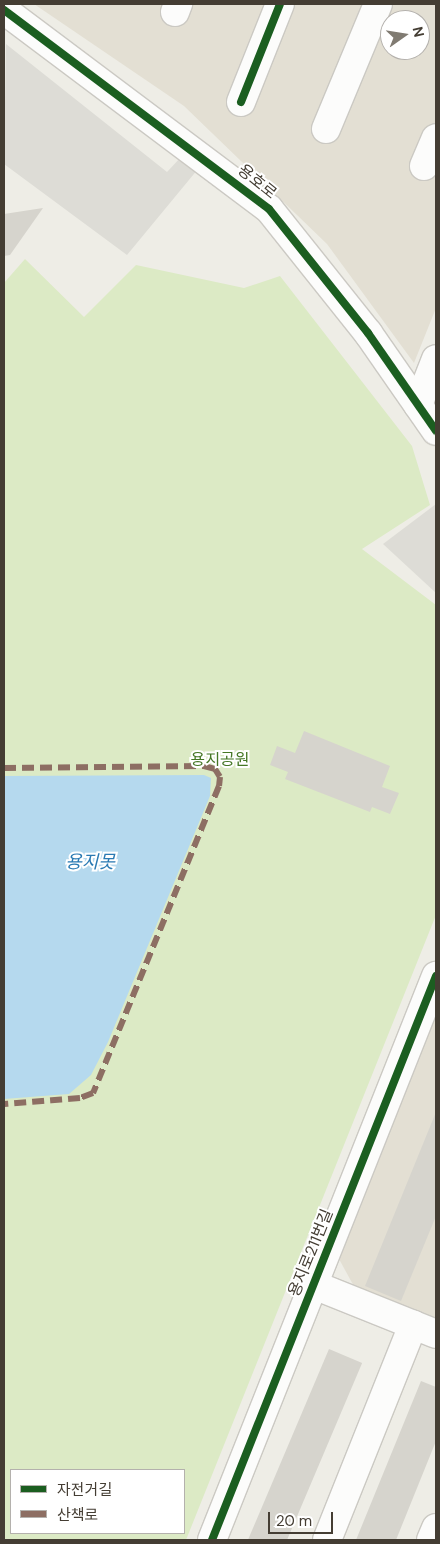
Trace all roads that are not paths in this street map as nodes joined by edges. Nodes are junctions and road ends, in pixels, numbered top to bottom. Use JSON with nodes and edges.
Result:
{"nodes":[{"id":1,"x":280,"y":4,"type":"edge"},
{"id":2,"x":378,"y":4,"type":"edge"},
{"id":3,"x":4,"y":10,"type":"edge"},
{"id":4,"x":241,"y":102,"type":"dead end"},
{"id":5,"x":326,"y":129,"type":"dead end"},
{"id":6,"x":436,"y":138,"type":"edge"},
{"id":7,"x":424,"y":166,"type":"dead end"},
{"id":8,"x":436,"y":359,"type":"edge"},
{"id":9,"x":418,"y":405,"type":"junction"},
{"id":10,"x":436,"y":431,"type":"edge"},
{"id":11,"x":436,"y":976,"type":"edge"},
{"id":12,"x":314,"y":1284,"type":"junction"},
{"id":13,"x":425,"y":1330,"type":"edge"},
{"id":14,"x":436,"y":1528,"type":"edge"},
{"id":15,"x":212,"y":1540,"type":"edge"},
{"id":16,"x":327,"y":1540,"type":"edge"},
{"id":17,"x":431,"y":1540,"type":"edge"}],
"edges":[{"from":1,"to":4,"type":"street"},
{"from":2,"to":5,"type":"street"},
{"from":3,"to":9,"type":"street","name":"용호로"},
{"from":6,"to":7,"type":"street"},
{"from":8,"to":9,"type":"street"},
{"from":9,"to":10,"type":"street","name":"용호로"},
{"from":11,"to":12,"type":"street","name":"용지로211번길"},
{"from":12,"to":13,"type":"street"},
{"from":12,"to":15,"type":"street","name":"용지로211번길"},
{"from":13,"to":16,"type":"street"},
{"from":14,"to":17,"type":"street"}]}
